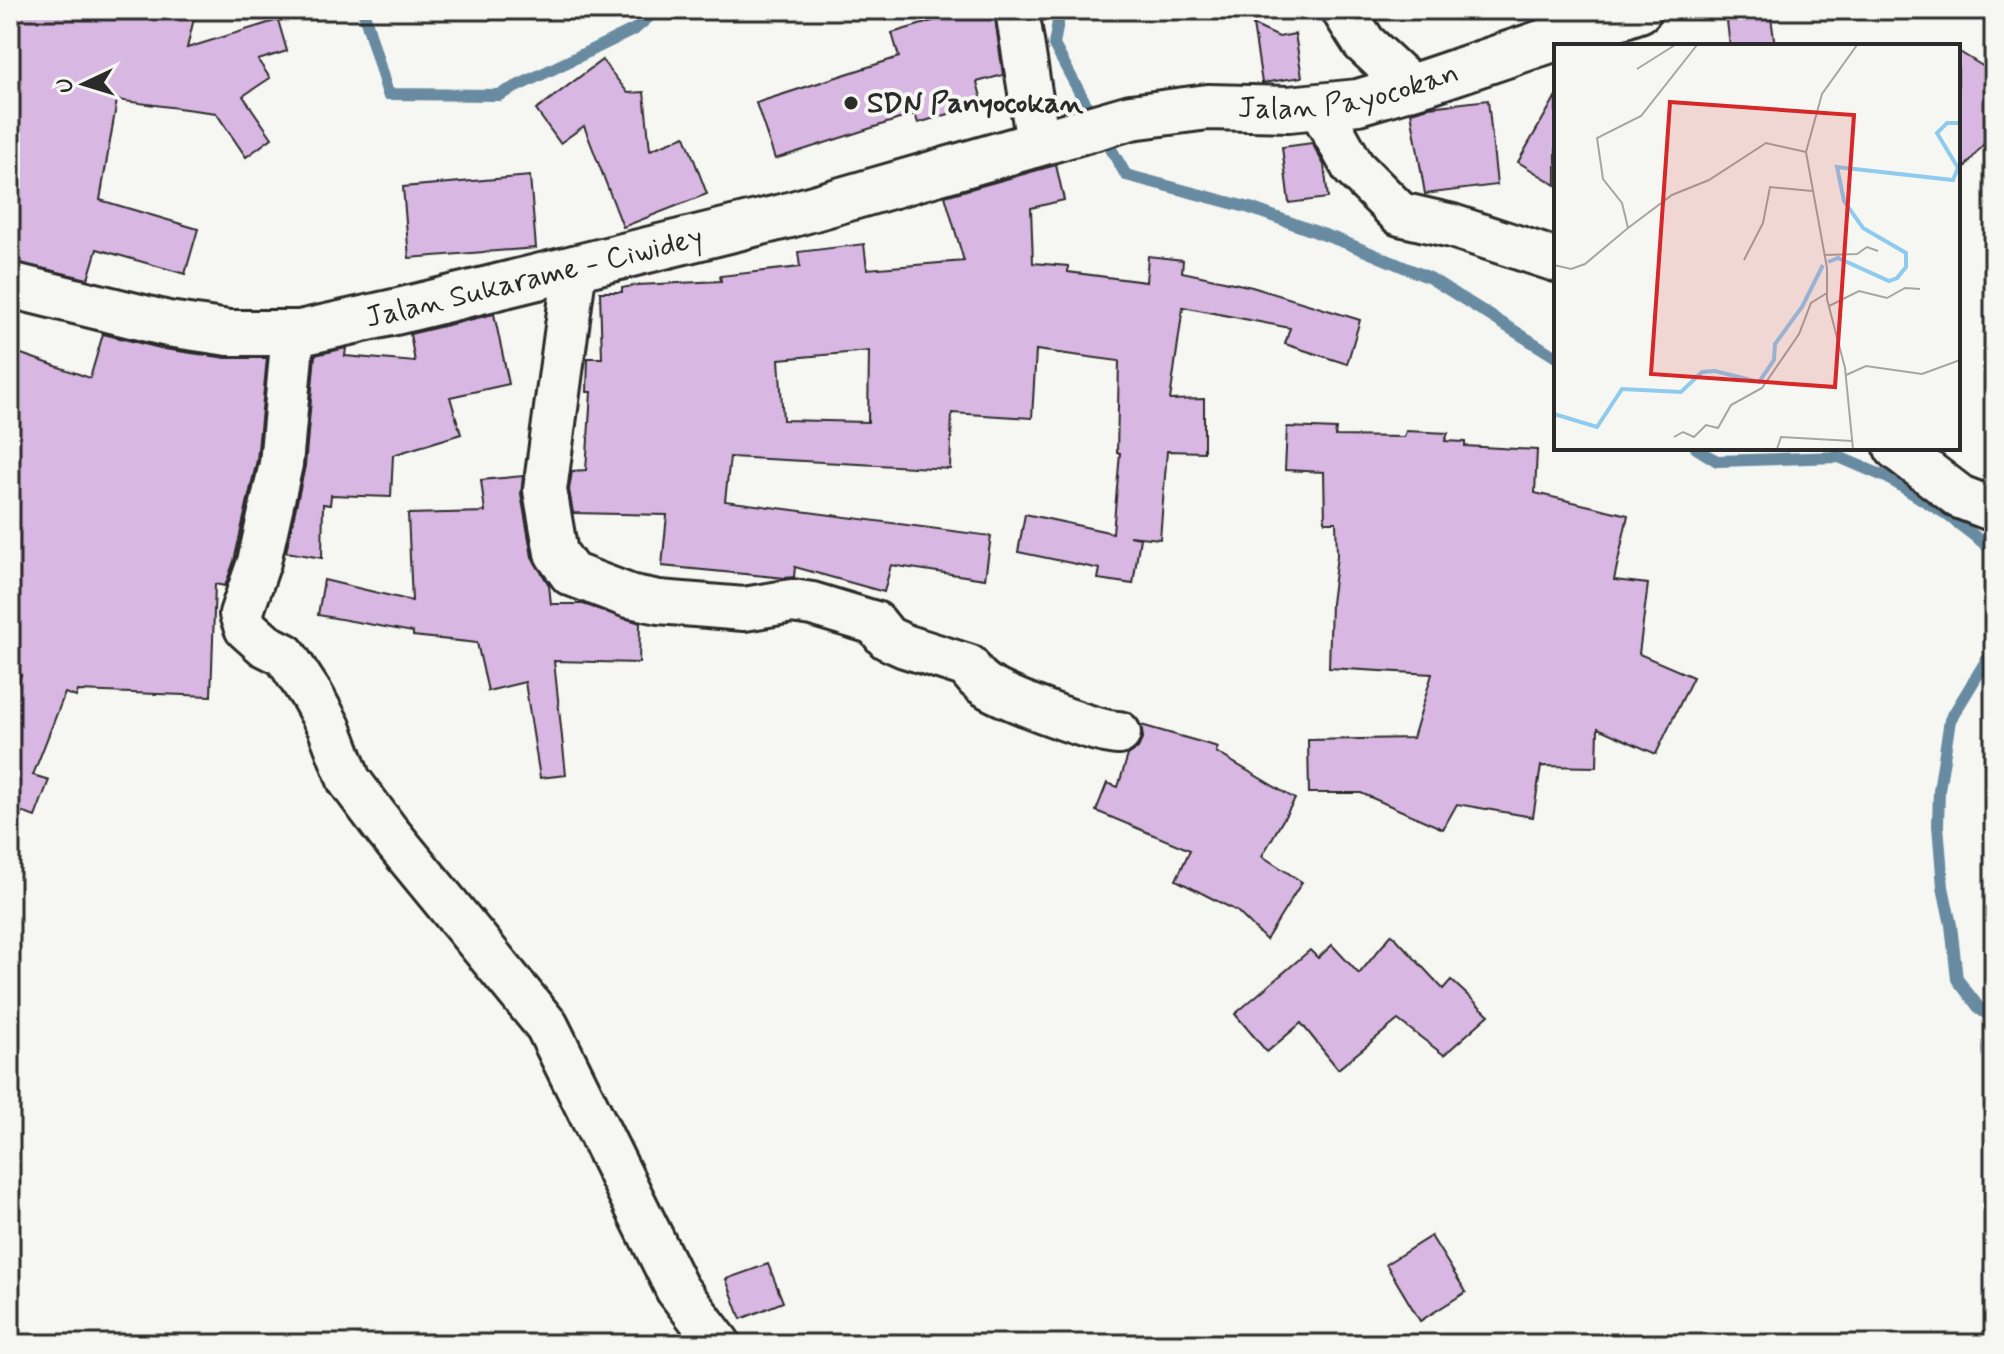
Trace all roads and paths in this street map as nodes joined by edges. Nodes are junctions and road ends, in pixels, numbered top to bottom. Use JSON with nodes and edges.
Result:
{"nodes":[{"id":1,"x":1017,"y":10,"type":"edge"},
{"id":2,"x":1343,"y":10,"type":"edge"},
{"id":3,"x":1639,"y":10,"type":"edge"},
{"id":4,"x":1410,"y":86,"type":"junction"},
{"id":5,"x":1319,"y":106,"type":"junction"},
{"id":6,"x":1044,"y":142,"type":"junction"},
{"id":7,"x":1554,"y":259,"type":"edge"},
{"id":8,"x":575,"y":267,"type":"junction"},
{"id":9,"x":10,"y":285,"type":"edge"},
{"id":10,"x":293,"y":333,"type":"junction"},
{"id":11,"x":1899,"y":450,"type":"edge"},
{"id":12,"x":1994,"y":510,"type":"edge"},
{"id":13,"x":1119,"y":733,"type":"dead end"},
{"id":14,"x":719,"y":1344,"type":"edge"}],
"edges":[{"from":1,"to":6,"type":"street"},
{"from":2,"to":4,"type":"street"},
{"from":3,"to":4,"type":"street","name":"Jalan Payocokan"},
{"from":4,"to":5,"type":"street","name":"Jalan Payocokan"},
{"from":5,"to":6,"type":"street","name":"Jalan Payocokan"},
{"from":5,"to":7,"type":"street"},
{"from":6,"to":8,"type":"street","name":"Jalan Sukarame - Ciwidey"},
{"from":8,"to":10,"type":"street","name":"Jalan Sukarame - Ciwidey"},
{"from":8,"to":13,"type":"street"},
{"from":9,"to":10,"type":"street","name":"Jalan Sukarame - Ciwidey"},
{"from":10,"to":14,"type":"street"},
{"from":11,"to":12,"type":"street"}]}
